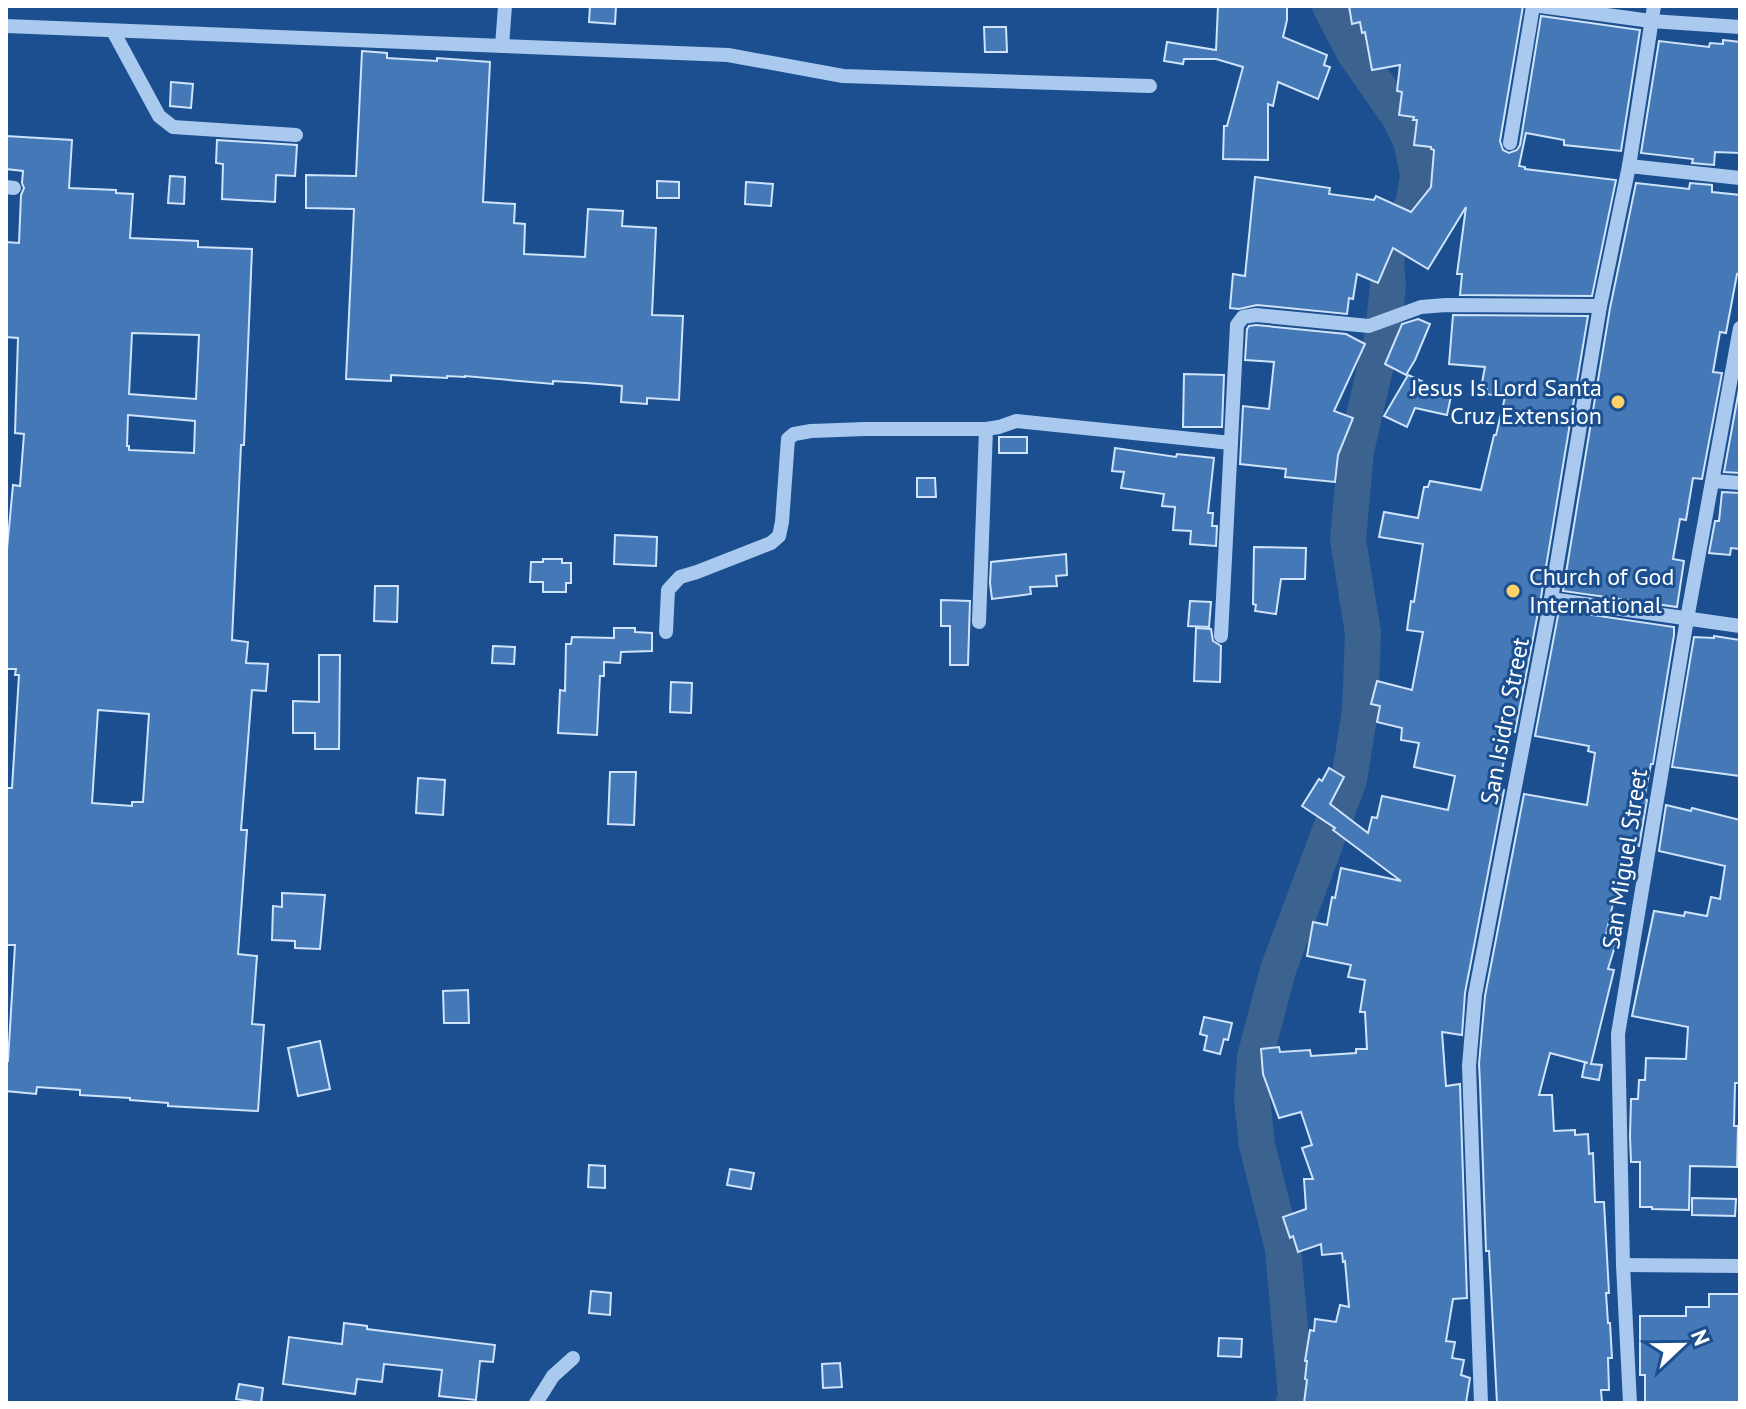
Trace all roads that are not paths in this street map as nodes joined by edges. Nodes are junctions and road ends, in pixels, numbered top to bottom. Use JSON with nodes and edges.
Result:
{"nodes":[{"id":1,"x":505,"y":6,"type":"edge"},
{"id":2,"x":1533,"y":6,"type":"edge"},
{"id":3,"x":1540,"y":6,"type":"edge"},
{"id":4,"x":1653,"y":13,"type":"edge"},
{"id":5,"x":6,"y":26,"type":"edge"},
{"id":6,"x":1740,"y":27,"type":"edge"},
{"id":7,"x":113,"y":31,"type":"junction"},
{"id":8,"x":502,"y":46,"type":"junction"},
{"id":9,"x":1150,"y":86,"type":"dead end"},
{"id":10,"x":296,"y":135,"type":"dead end"},
{"id":11,"x":1510,"y":143,"type":"dead end"},
{"id":12,"x":1629,"y":166,"type":"junction"},
{"id":13,"x":1740,"y":178,"type":"edge"},
{"id":14,"x":1600,"y":306,"type":"junction"},
{"id":15,"x":1740,"y":328,"type":"edge"},
{"id":16,"x":986,"y":429,"type":"junction"},
{"id":17,"x":1231,"y":443,"type":"junction"},
{"id":18,"x":1713,"y":481,"type":"junction"},
{"id":19,"x":1740,"y":483,"type":"edge"},
{"id":20,"x":1551,"y":599,"type":"junction"},
{"id":21,"x":1687,"y":619,"type":"junction"},
{"id":22,"x":979,"y":622,"type":"dead end"},
{"id":23,"x":1740,"y":626,"type":"edge"},
{"id":24,"x":666,"y":632,"type":"dead end"},
{"id":25,"x":1221,"y":636,"type":"dead end"},
{"id":26,"x":1623,"y":1265,"type":"junction"},
{"id":27,"x":1740,"y":1266,"type":"edge"},
{"id":28,"x":573,"y":1358,"type":"dead end"},
{"id":29,"x":536,"y":1403,"type":"edge"},
{"id":30,"x":1481,"y":1403,"type":"edge"},
{"id":31,"x":1630,"y":1403,"type":"edge"}],
"edges":[{"from":1,"to":8,"type":"street"},
{"from":2,"to":11,"type":"street"},
{"from":3,"to":4,"type":"street"},
{"from":4,"to":6,"type":"street"},
{"from":4,"to":12,"type":"street","name":"San Isidro Street"},
{"from":5,"to":7,"type":"street"},
{"from":7,"to":8,"type":"street"},
{"from":7,"to":10,"type":"street"},
{"from":8,"to":9,"type":"street"},
{"from":12,"to":13,"type":"street"},
{"from":12,"to":14,"type":"street","name":"San Isidro Street"},
{"from":14,"to":17,"type":"street"},
{"from":14,"to":20,"type":"street","name":"San Isidro Street"},
{"from":15,"to":18,"type":"street","name":"San Miguel Street"},
{"from":16,"to":17,"type":"street"},
{"from":16,"to":22,"type":"street"},
{"from":16,"to":24,"type":"street"},
{"from":17,"to":25,"type":"street"},
{"from":18,"to":19,"type":"street"},
{"from":18,"to":21,"type":"street","name":"San Miguel Street"},
{"from":20,"to":21,"type":"street"},
{"from":20,"to":30,"type":"street","name":"San Isidro Street"},
{"from":21,"to":23,"type":"street"},
{"from":21,"to":26,"type":"street","name":"San Miguel Street"},
{"from":26,"to":27,"type":"street"},
{"from":26,"to":31,"type":"street","name":"San Miguel Street"},
{"from":28,"to":29,"type":"street"}]}
